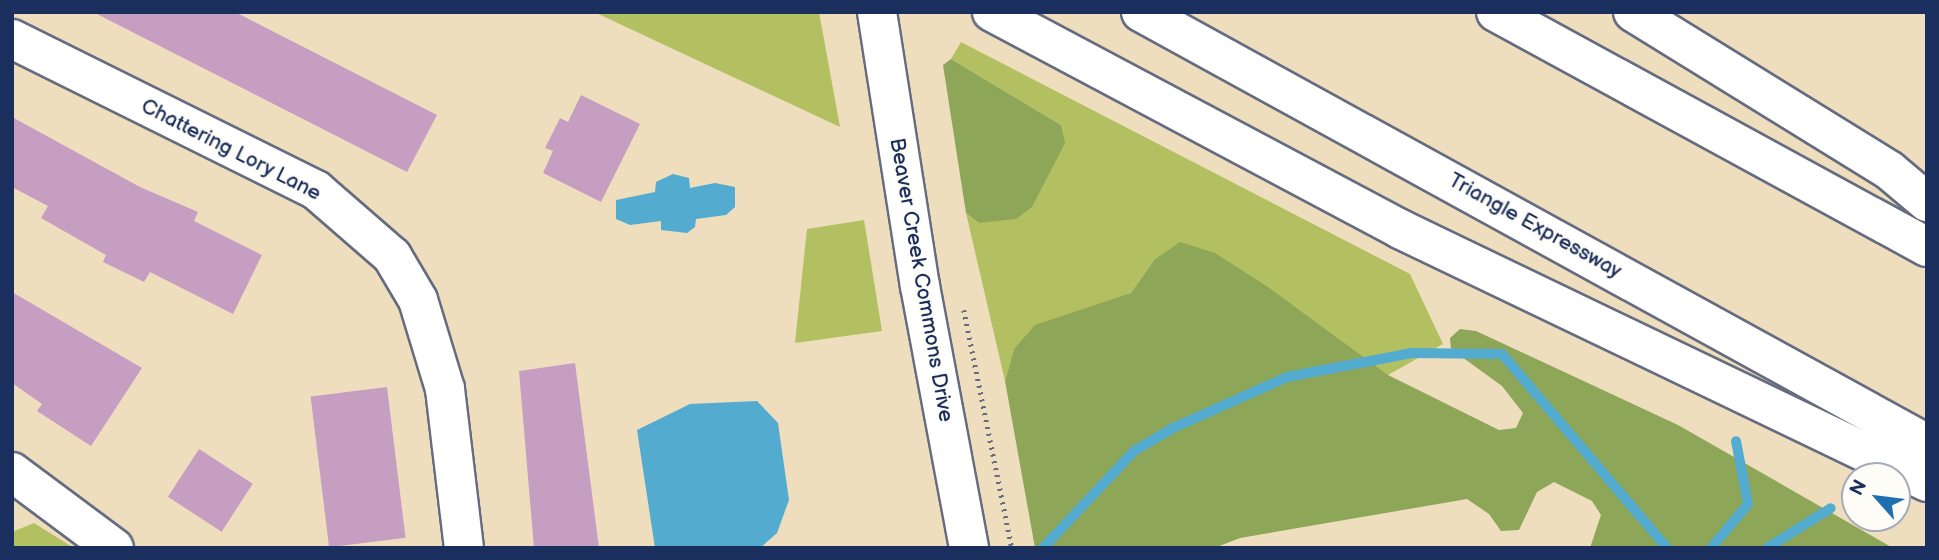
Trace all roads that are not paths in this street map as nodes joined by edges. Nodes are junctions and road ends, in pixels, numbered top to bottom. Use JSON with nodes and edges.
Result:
{"nodes":[{"id":1,"x":877,"y":12,"type":"edge"},
{"id":2,"x":992,"y":12,"type":"edge"},
{"id":3,"x":1141,"y":12,"type":"edge"},
{"id":4,"x":1496,"y":12,"type":"edge"},
{"id":5,"x":1633,"y":12,"type":"edge"},
{"id":6,"x":12,"y":39,"type":"edge"},
{"id":7,"x":1927,"y":202,"type":"edge"},
{"id":8,"x":1927,"y":247,"type":"edge"},
{"id":9,"x":1927,"y":444,"type":"edge"},
{"id":10,"x":15,"y":480,"type":"edge"},
{"id":11,"x":1927,"y":482,"type":"edge"},
{"id":12,"x":114,"y":548,"type":"edge"},
{"id":13,"x":464,"y":548,"type":"edge"},
{"id":14,"x":969,"y":548,"type":"edge"}],
"edges":[{"from":1,"to":14,"type":"main road","name":"Beaver Creek Commons Drive"},
{"from":2,"to":11,"type":"main road"},
{"from":3,"to":9,"type":"main road","name":"Triangle Expressway"},
{"from":4,"to":8,"type":"main road"},
{"from":5,"to":7,"type":"main road"},
{"from":6,"to":13,"type":"main road","name":"Chattering Lory Lane"},
{"from":10,"to":12,"type":"main road"}]}
